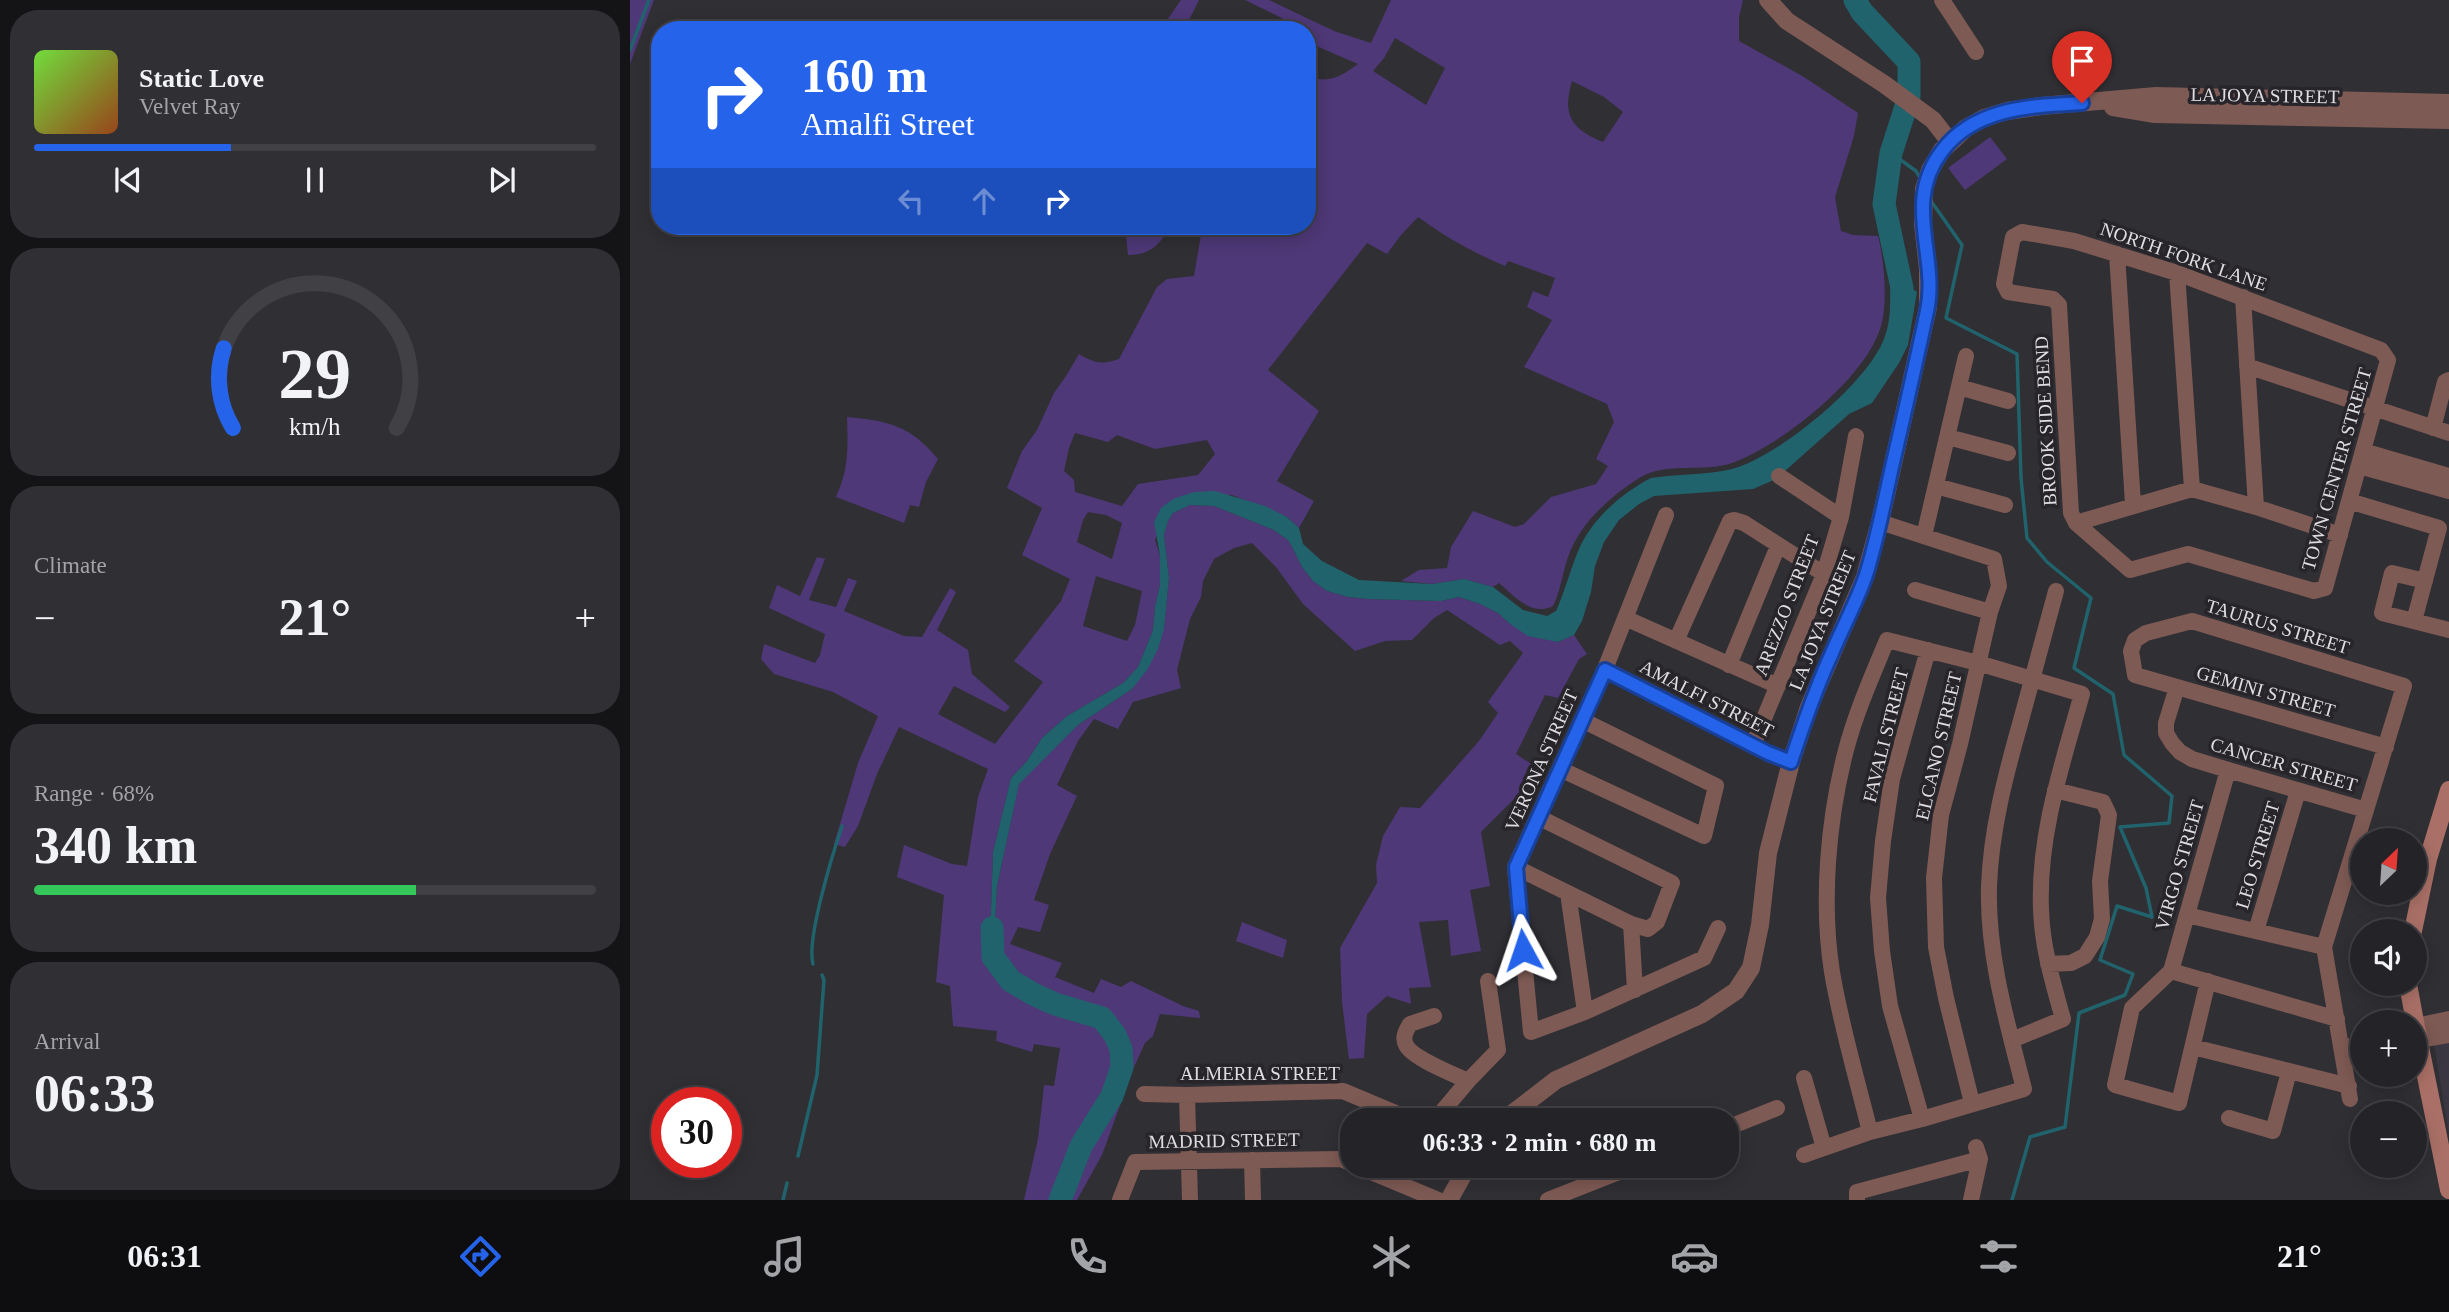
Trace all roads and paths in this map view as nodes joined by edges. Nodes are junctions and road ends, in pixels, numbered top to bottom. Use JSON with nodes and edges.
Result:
{"nodes":[{"id":1,"x":1768,"y":0,"type":"edge"},
{"id":2,"x":1942,"y":0,"type":"edge"},
{"id":3,"x":1976,"y":52,"type":"dead end"},
{"id":4,"x":2082,"y":103,"type":"junction"},
{"id":5,"x":2449,"y":103,"type":"edge"},
{"id":6,"x":2449,"y":120,"type":"edge"},
{"id":7,"x":1946,"y":146,"type":"junction"},
{"id":8,"x":2117,"y":254,"type":"junction"},
{"id":9,"x":2177,"y":273,"type":"junction"},
{"id":10,"x":2008,"y":292,"type":"joint"},
{"id":11,"x":2243,"y":297,"type":"junction"},
{"id":12,"x":1966,"y":356,"type":"dead end"},
{"id":13,"x":2388,"y":360,"type":"joint"},
{"id":14,"x":2247,"y":366,"type":"junction"},
{"id":15,"x":2449,"y":380,"type":"edge"},
{"id":16,"x":1959,"y":387,"type":"junction"},
{"id":17,"x":2008,"y":401,"type":"dead end"},
{"id":18,"x":2375,"y":409,"type":"junction"},
{"id":19,"x":2441,"y":431,"type":"edge"},
{"id":20,"x":1856,"y":436,"type":"dead end"},
{"id":21,"x":1948,"y":437,"type":"junction"},
{"id":22,"x":2008,"y":453,"type":"dead end"},
{"id":23,"x":2361,"y":458,"type":"junction"},
{"id":24,"x":1779,"y":476,"type":"dead end"},
{"id":25,"x":2449,"y":476,"type":"edge"},
{"id":26,"x":1936,"y":485,"type":"junction"},
{"id":27,"x":2192,"y":489,"type":"junction"},
{"id":28,"x":2449,"y":491,"type":"edge"},
{"id":29,"x":2349,"y":501,"type":"junction"},
{"id":30,"x":2005,"y":505,"type":"dead end"},
{"id":31,"x":2133,"y":505,"type":"junction"},
{"id":32,"x":2256,"y":507,"type":"junction"},
{"id":33,"x":1665,"y":515,"type":"dead end"},
{"id":34,"x":1841,"y":517,"type":"junction"},
{"id":35,"x":1880,"y":522,"type":"junction"},
{"id":36,"x":2076,"y":523,"type":"junction"},
{"id":37,"x":2340,"y":535,"type":"junction"},
{"id":38,"x":1924,"y":536,"type":"junction"},
{"id":39,"x":1778,"y":546,"type":"junction"},
{"id":40,"x":1824,"y":574,"type":"junction"},
{"id":41,"x":2425,"y":581,"type":"junction"},
{"id":42,"x":2325,"y":588,"type":"joint"},
{"id":43,"x":1915,"y":590,"type":"dead end"},
{"id":44,"x":2056,"y":591,"type":"dead end"},
{"id":45,"x":1990,"y":612,"type":"junction"},
{"id":46,"x":1625,"y":618,"type":"junction"},
{"id":47,"x":2414,"y":621,"type":"junction"},
{"id":48,"x":2449,"y":630,"type":"edge"},
{"id":49,"x":1676,"y":641,"type":"junction"},
{"id":50,"x":1928,"y":650,"type":"junction"},
{"id":51,"x":1979,"y":663,"type":"junction"},
{"id":52,"x":1730,"y":665,"type":"junction"},
{"id":53,"x":1605,"y":670,"type":"junction"},
{"id":54,"x":2136,"y":675,"type":"joint"},
{"id":55,"x":2032,"y":679,"type":"junction"},
{"id":56,"x":1778,"y":687,"type":"junction"},
{"id":57,"x":2177,"y":687,"type":"junction"},
{"id":58,"x":1582,"y":720,"type":"junction"},
{"id":59,"x":1753,"y":746,"type":"junction"},
{"id":60,"x":2386,"y":747,"type":"junction"},
{"id":61,"x":1791,"y":762,"type":"junction"},
{"id":62,"x":1560,"y":769,"type":"junction"},
{"id":63,"x":2228,"y":771,"type":"junction"},
{"id":64,"x":2054,"y":790,"type":"junction"},
{"id":65,"x":2449,"y":790,"type":"edge"},
{"id":66,"x":2298,"y":791,"type":"junction"},
{"id":67,"x":2366,"y":810,"type":"junction"},
{"id":68,"x":1538,"y":817,"type":"junction"},
{"id":69,"x":2441,"y":842,"type":"edge"},
{"id":70,"x":1516,"y":867,"type":"junction"},
{"id":71,"x":1568,"y":893,"type":"junction"},
{"id":72,"x":2187,"y":915,"type":"junction"},
{"id":73,"x":2417,"y":919,"type":"edge"},
{"id":74,"x":1631,"y":924,"type":"junction"},
{"id":75,"x":1718,"y":928,"type":"dead end"},
{"id":76,"x":2256,"y":931,"type":"junction"},
{"id":77,"x":2324,"y":947,"type":"junction"},
{"id":78,"x":2048,"y":964,"type":"junction"},
{"id":79,"x":2171,"y":971,"type":"junction"},
{"id":80,"x":1488,"y":981,"type":"dead end"},
{"id":81,"x":2208,"y":981,"type":"junction"},
{"id":82,"x":1635,"y":990,"type":"junction"},
{"id":83,"x":1585,"y":1012,"type":"junction"},
{"id":84,"x":1434,"y":1016,"type":"dead end"},
{"id":85,"x":2337,"y":1019,"type":"junction"},
{"id":86,"x":2449,"y":1020,"type":"edge"},
{"id":87,"x":2427,"y":1026,"type":"edge"},
{"id":88,"x":2427,"y":1031,"type":"edge"},
{"id":89,"x":2449,"y":1034,"type":"edge"},
{"id":90,"x":2012,"y":1040,"type":"junction"},
{"id":91,"x":2350,"y":1046,"type":"edge"},
{"id":92,"x":2193,"y":1047,"type":"junction"},
{"id":93,"x":2342,"y":1048,"type":"junction"},
{"id":94,"x":2289,"y":1072,"type":"junction"},
{"id":95,"x":1804,"y":1078,"type":"dead end"},
{"id":96,"x":1468,"y":1081,"type":"junction"},
{"id":97,"x":2427,"y":1083,"type":"edge"},
{"id":98,"x":1144,"y":1094,"type":"dead end"},
{"id":99,"x":1187,"y":1095,"type":"junction"},
{"id":100,"x":1972,"y":1103,"type":"junction"},
{"id":101,"x":1383,"y":1108,"type":"edge"},
{"id":102,"x":1445,"y":1108,"type":"edge"},
{"id":103,"x":1520,"y":1108,"type":"edge"},
{"id":104,"x":1777,"y":1108,"type":"dead end"},
{"id":105,"x":2229,"y":1118,"type":"dead end"},
{"id":106,"x":1922,"y":1119,"type":"junction"},
{"id":107,"x":1739,"y":1123,"type":"edge"},
{"id":108,"x":1870,"y":1132,"type":"junction"},
{"id":109,"x":1824,"y":1148,"type":"junction"},
{"id":110,"x":1804,"y":1155,"type":"dead end"},
{"id":111,"x":1340,"y":1159,"type":"edge"},
{"id":112,"x":1252,"y":1160,"type":"junction"},
{"id":113,"x":1190,"y":1161,"type":"junction"},
{"id":114,"x":1386,"y":1178,"type":"edge"},
{"id":115,"x":1404,"y":1178,"type":"edge"},
{"id":116,"x":1461,"y":1178,"type":"edge"},
{"id":117,"x":1604,"y":1178,"type":"edge"},
{"id":118,"x":1401,"y":1184,"type":"junction"},
{"id":119,"x":2449,"y":1190,"type":"edge"},
{"id":120,"x":1857,"y":1196,"type":"edge"},
{"id":121,"x":1120,"y":1200,"type":"edge"},
{"id":122,"x":1190,"y":1200,"type":"edge"},
{"id":123,"x":1253,"y":1200,"type":"edge"},
{"id":124,"x":1438,"y":1200,"type":"edge"},
{"id":125,"x":1449,"y":1200,"type":"edge"},
{"id":126,"x":1548,"y":1200,"type":"edge"},
{"id":127,"x":1971,"y":1200,"type":"edge"}],
"edges":[{"from":1,"to":7,"type":"street"},
{"from":2,"to":3,"type":"street"},
{"from":4,"to":5,"type":"street","name":"LA JOYA STREET"},
{"from":4,"to":6,"type":"street","name":"LA JOYA STREET"},
{"from":4,"to":7,"type":"street","name":"LA JOYA STREET"},
{"from":7,"to":35,"type":"street","name":"LA JOYA STREET"},
{"from":8,"to":9,"type":"street","name":"NORTH FORK LANE"},
{"from":8,"to":10,"type":"street","name":"NORTH FORK LANE"},
{"from":8,"to":31,"type":"street"},
{"from":9,"to":11,"type":"street","name":"NORTH FORK LANE"},
{"from":9,"to":27,"type":"street"},
{"from":10,"to":36,"type":"street","name":"BROOK SIDE BEND"},
{"from":11,"to":13,"type":"street","name":"NORTH FORK LANE"},
{"from":11,"to":14,"type":"street"},
{"from":12,"to":16,"type":"street"},
{"from":13,"to":18,"type":"street","name":"TOWN CENTER STREET"},
{"from":14,"to":18,"type":"street"},
{"from":14,"to":32,"type":"street"},
{"from":15,"to":19,"type":"street"},
{"from":16,"to":17,"type":"street"},
{"from":16,"to":21,"type":"street"},
{"from":18,"to":19,"type":"street"},
{"from":18,"to":23,"type":"street","name":"TOWN CENTER STREET"},
{"from":20,"to":34,"type":"street","name":"AREZZO STREET"},
{"from":21,"to":22,"type":"street"},
{"from":21,"to":26,"type":"street"},
{"from":23,"to":25,"type":"street"},
{"from":23,"to":28,"type":"street"},
{"from":23,"to":29,"type":"street","name":"TOWN CENTER STREET"},
{"from":24,"to":34,"type":"street"},
{"from":26,"to":30,"type":"street"},
{"from":26,"to":38,"type":"street"},
{"from":27,"to":31,"type":"street"},
{"from":27,"to":32,"type":"street"},
{"from":29,"to":37,"type":"street","name":"TOWN CENTER STREET"},
{"from":29,"to":41,"type":"street"},
{"from":31,"to":36,"type":"street"},
{"from":32,"to":37,"type":"street"},
{"from":33,"to":46,"type":"street","name":"VERONA STREET"},
{"from":34,"to":40,"type":"street","name":"AREZZO STREET"},
{"from":35,"to":38,"type":"street","name":"ELCANO STREET"},
{"from":35,"to":61,"type":"street","name":"LA JOYA STREET"},
{"from":36,"to":42,"type":"street","name":"BROOK SIDE BEND"},
{"from":37,"to":42,"type":"street","name":"TOWN CENTER STREET"},
{"from":38,"to":45,"type":"street","name":"ELCANO STREET"},
{"from":39,"to":40,"type":"street"},
{"from":39,"to":49,"type":"street"},
{"from":39,"to":52,"type":"street"},
{"from":40,"to":56,"type":"street","name":"AREZZO STREET"},
{"from":41,"to":47,"type":"street"},
{"from":41,"to":47,"type":"street"},
{"from":43,"to":45,"type":"street"},
{"from":44,"to":55,"type":"street"},
{"from":45,"to":51,"type":"street","name":"ELCANO STREET"},
{"from":46,"to":49,"type":"street"},
{"from":46,"to":53,"type":"street","name":"VERONA STREET"},
{"from":47,"to":48,"type":"street"},
{"from":49,"to":52,"type":"street"},
{"from":50,"to":51,"type":"street"},
{"from":50,"to":106,"type":"street","name":"FAVALI STREET"},
{"from":50,"to":108,"type":"street"},
{"from":51,"to":55,"type":"street"},
{"from":51,"to":100,"type":"street","name":"ELCANO STREET"},
{"from":52,"to":56,"type":"street"},
{"from":53,"to":58,"type":"street","name":"VERONA STREET"},
{"from":53,"to":59,"type":"street","name":"AMALFI STREET"},
{"from":54,"to":57,"type":"street","name":"GEMINI STREET"},
{"from":54,"to":60,"type":"street","name":"TAURUS STREET"},
{"from":55,"to":64,"type":"street"},
{"from":55,"to":90,"type":"street"},
{"from":56,"to":59,"type":"street","name":"AREZZO STREET"},
{"from":57,"to":60,"type":"street","name":"GEMINI STREET"},
{"from":57,"to":63,"type":"street","name":"CANCER STREET"},
{"from":58,"to":62,"type":"street","name":"VERONA STREET"},
{"from":58,"to":62,"type":"street"},
{"from":59,"to":61,"type":"street","name":"AMALFI STREET"},
{"from":60,"to":67,"type":"street"},
{"from":61,"to":103,"type":"street","name":"LA JOYA STREET"},
{"from":62,"to":68,"type":"street","name":"VERONA STREET"},
{"from":63,"to":66,"type":"street","name":"CANCER STREET"},
{"from":63,"to":72,"type":"street","name":"VIRGO STREET"},
{"from":64,"to":78,"type":"street"},
{"from":64,"to":78,"type":"street"},
{"from":65,"to":69,"type":"main road"},
{"from":66,"to":67,"type":"street","name":"CANCER STREET"},
{"from":66,"to":76,"type":"street","name":"LEO STREET"},
{"from":67,"to":77,"type":"street"},
{"from":68,"to":70,"type":"street","name":"VERONA STREET"},
{"from":68,"to":74,"type":"street"},
{"from":69,"to":73,"type":"main road"},
{"from":70,"to":71,"type":"street"},
{"from":70,"to":83,"type":"street","name":"VERONA STREET"},
{"from":71,"to":74,"type":"street"},
{"from":71,"to":83,"type":"street"},
{"from":72,"to":76,"type":"street"},
{"from":72,"to":79,"type":"street","name":"VIRGO STREET"},
{"from":74,"to":82,"type":"street"},
{"from":75,"to":82,"type":"street"},
{"from":76,"to":77,"type":"street"},
{"from":77,"to":85,"type":"street"},
{"from":78,"to":90,"type":"street"},
{"from":79,"to":81,"type":"street"},
{"from":79,"to":92,"type":"street"},
{"from":80,"to":96,"type":"street"},
{"from":81,"to":85,"type":"street"},
{"from":81,"to":92,"type":"street"},
{"from":82,"to":83,"type":"street"},
{"from":84,"to":96,"type":"street"},
{"from":85,"to":93,"type":"street"},
{"from":86,"to":87,"type":"street"},
{"from":88,"to":89,"type":"street"},
{"from":90,"to":100,"type":"street"},
{"from":91,"to":93,"type":"street"},
{"from":92,"to":94,"type":"street"},
{"from":93,"to":94,"type":"street"},
{"from":94,"to":105,"type":"street"},
{"from":95,"to":109,"type":"street"},
{"from":96,"to":102,"type":"street"},
{"from":97,"to":119,"type":"main road"},
{"from":98,"to":99,"type":"street","name":"ALMERIA STREET"},
{"from":99,"to":101,"type":"street","name":"ALMERIA STREET"},
{"from":99,"to":113,"type":"street"},
{"from":100,"to":106,"type":"street"},
{"from":104,"to":107,"type":"street"},
{"from":106,"to":108,"type":"street"},
{"from":108,"to":109,"type":"street"},
{"from":109,"to":110,"type":"street"},
{"from":111,"to":112,"type":"street","name":"MADRID STREET"},
{"from":112,"to":113,"type":"street","name":"MADRID STREET"},
{"from":112,"to":123,"type":"street"},
{"from":113,"to":121,"type":"street","name":"MADRID STREET"},
{"from":113,"to":122,"type":"street"},
{"from":114,"to":118,"type":"street","name":"MADRID STREET"},
{"from":115,"to":118,"type":"street"},
{"from":116,"to":125,"type":"street"},
{"from":117,"to":126,"type":"street"},
{"from":118,"to":124,"type":"street","name":"MADRID STREET"},
{"from":120,"to":127,"type":"street"}]}
